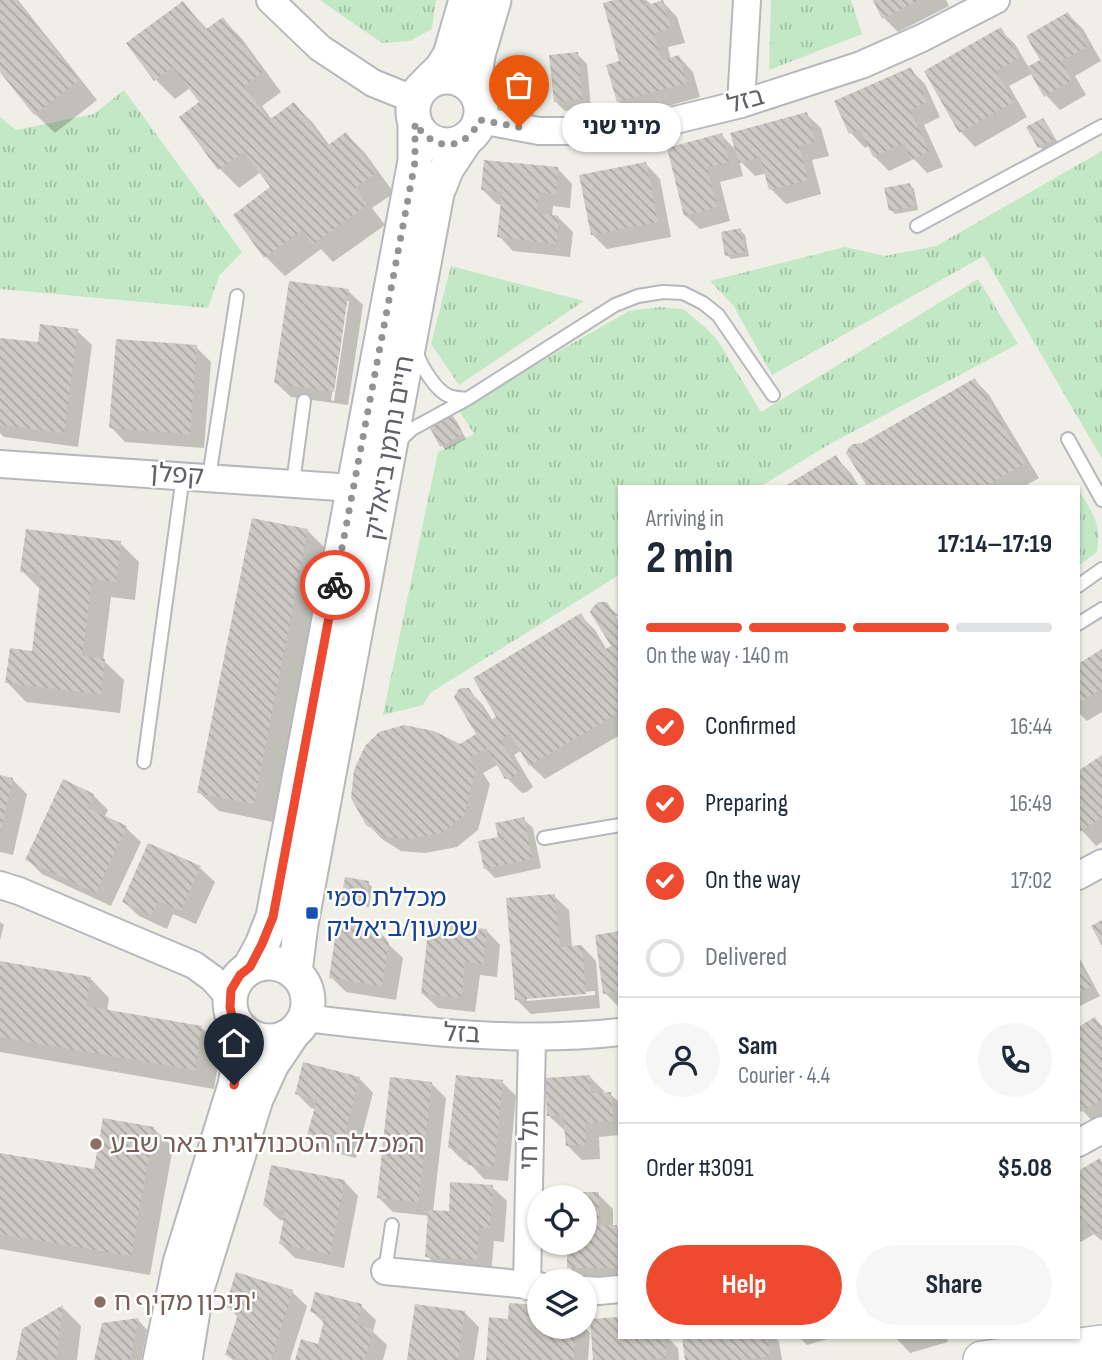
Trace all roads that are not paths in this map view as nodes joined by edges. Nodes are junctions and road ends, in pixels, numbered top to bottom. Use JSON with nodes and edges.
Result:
{"nodes":[{"id":1,"x":270,"y":0,"type":"edge"},
{"id":2,"x":466,"y":0,"type":"edge"},
{"id":3,"x":494,"y":0,"type":"edge"},
{"id":4,"x":747,"y":0,"type":"edge"},
{"id":5,"x":996,"y":0,"type":"edge"},
{"id":6,"x":419,"y":102,"type":"junction"},
{"id":7,"x":741,"y":104,"type":"junction"},
{"id":8,"x":475,"y":118,"type":"junction"},
{"id":9,"x":1102,"y":126,"type":"edge"},
{"id":10,"x":916,"y":226,"type":"dead end"},
{"id":11,"x":237,"y":296,"type":"dead end"},
{"id":12,"x":411,"y":334,"type":"junction"},
{"id":13,"x":773,"y":395,"type":"dead end"},
{"id":14,"x":467,"y":399,"type":"junction"},
{"id":15,"x":304,"y":401,"type":"dead end"},
{"id":16,"x":1068,"y":439,"type":"dead end"},
{"id":17,"x":390,"y":450,"type":"junction"},
{"id":18,"x":0,"y":464,"type":"edge"},
{"id":19,"x":183,"y":476,"type":"junction"},
{"id":20,"x":209,"y":477,"type":"junction"},
{"id":21,"x":293,"y":483,"type":"junction"},
{"id":22,"x":353,"y":488,"type":"junction"},
{"id":23,"x":1102,"y":500,"type":"edge"},
{"id":24,"x":1102,"y":569,"type":"edge"},
{"id":25,"x":1080,"y":585,"type":"edge"},
{"id":26,"x":1102,"y":609,"type":"edge"},
{"id":27,"x":1080,"y":623,"type":"edge"},
{"id":28,"x":144,"y":762,"type":"dead end"},
{"id":29,"x":618,"y":825,"type":"edge"},
{"id":30,"x":544,"y":838,"type":"dead end"},
{"id":31,"x":0,"y":886,"type":"edge"},
{"id":32,"x":250,"y":967,"type":"junction"},
{"id":33,"x":295,"y":972,"type":"junction"},
{"id":34,"x":233,"y":1011,"type":"junction"},
{"id":35,"x":299,"y":1025,"type":"junction"},
{"id":36,"x":618,"y":1032,"type":"edge"},
{"id":37,"x":532,"y":1037,"type":"junction"},
{"id":38,"x":1102,"y":1130,"type":"edge"},
{"id":39,"x":1080,"y":1142,"type":"edge"},
{"id":40,"x":392,"y":1225,"type":"dead end"},
{"id":41,"x":533,"y":1269,"type":"edge"},
{"id":42,"x":385,"y":1271,"type":"joint"},
{"id":43,"x":527,"y":1285,"type":"edge"},
{"id":44,"x":618,"y":1289,"type":"edge"},
{"id":45,"x":597,"y":1291,"type":"edge"},
{"id":46,"x":1102,"y":1344,"type":"edge"},
{"id":47,"x":160,"y":1360,"type":"edge"},
{"id":48,"x":185,"y":1360,"type":"edge"},
{"id":49,"x":982,"y":1360,"type":"edge"}],
"edges":[{"from":1,"to":6,"type":"street"},
{"from":2,"to":6,"type":"street"},
{"from":3,"to":8,"type":"street"},
{"from":4,"to":7,"type":"street"},
{"from":5,"to":7,"type":"street","name":"בזל"},
{"from":6,"to":8,"type":"street"},
{"from":6,"to":8,"type":"street"},
{"from":6,"to":22,"type":"street","name":"חיים נחמן ביאליק"},
{"from":7,"to":8,"type":"street","name":"בזל"},
{"from":8,"to":12,"type":"street","name":"חיים נחמן ביאליק"},
{"from":9,"to":10,"type":"lane"},
{"from":11,"to":20,"type":"lane"},
{"from":12,"to":14,"type":"lane"},
{"from":12,"to":17,"type":"street","name":"חיים נחמן ביאליק"},
{"from":13,"to":14,"type":"lane"},
{"from":14,"to":17,"type":"lane"},
{"from":15,"to":21,"type":"lane"},
{"from":16,"to":23,"type":"lane"},
{"from":17,"to":33,"type":"street","name":"חיים נחמן ביאליק"},
{"from":18,"to":19,"type":"street","name":"קפלן"},
{"from":19,"to":20,"type":"street","name":"קפלן"},
{"from":19,"to":28,"type":"lane"},
{"from":20,"to":21,"type":"street","name":"קפלן"},
{"from":21,"to":22,"type":"street","name":"קפלן"},
{"from":22,"to":32,"type":"street","name":"חיים נחמן ביאליק"},
{"from":24,"to":25,"type":"lane"},
{"from":26,"to":27,"type":"lane"},
{"from":29,"to":30,"type":"lane"},
{"from":31,"to":34,"type":"street"},
{"from":32,"to":33,"type":"street"},
{"from":32,"to":34,"type":"street"},
{"from":33,"to":35,"type":"street"},
{"from":34,"to":35,"type":"street"},
{"from":34,"to":47,"type":"street"},
{"from":35,"to":37,"type":"street","name":"בזל"},
{"from":35,"to":48,"type":"street"},
{"from":36,"to":37,"type":"street","name":"בזל"},
{"from":37,"to":41,"type":"street","name":"תל חי"},
{"from":38,"to":39,"type":"street"},
{"from":40,"to":42,"type":"lane"},
{"from":42,"to":43,"type":"street","name":"תל חי"},
{"from":44,"to":45,"type":"street"},
{"from":46,"to":49,"type":"main road"}]}
